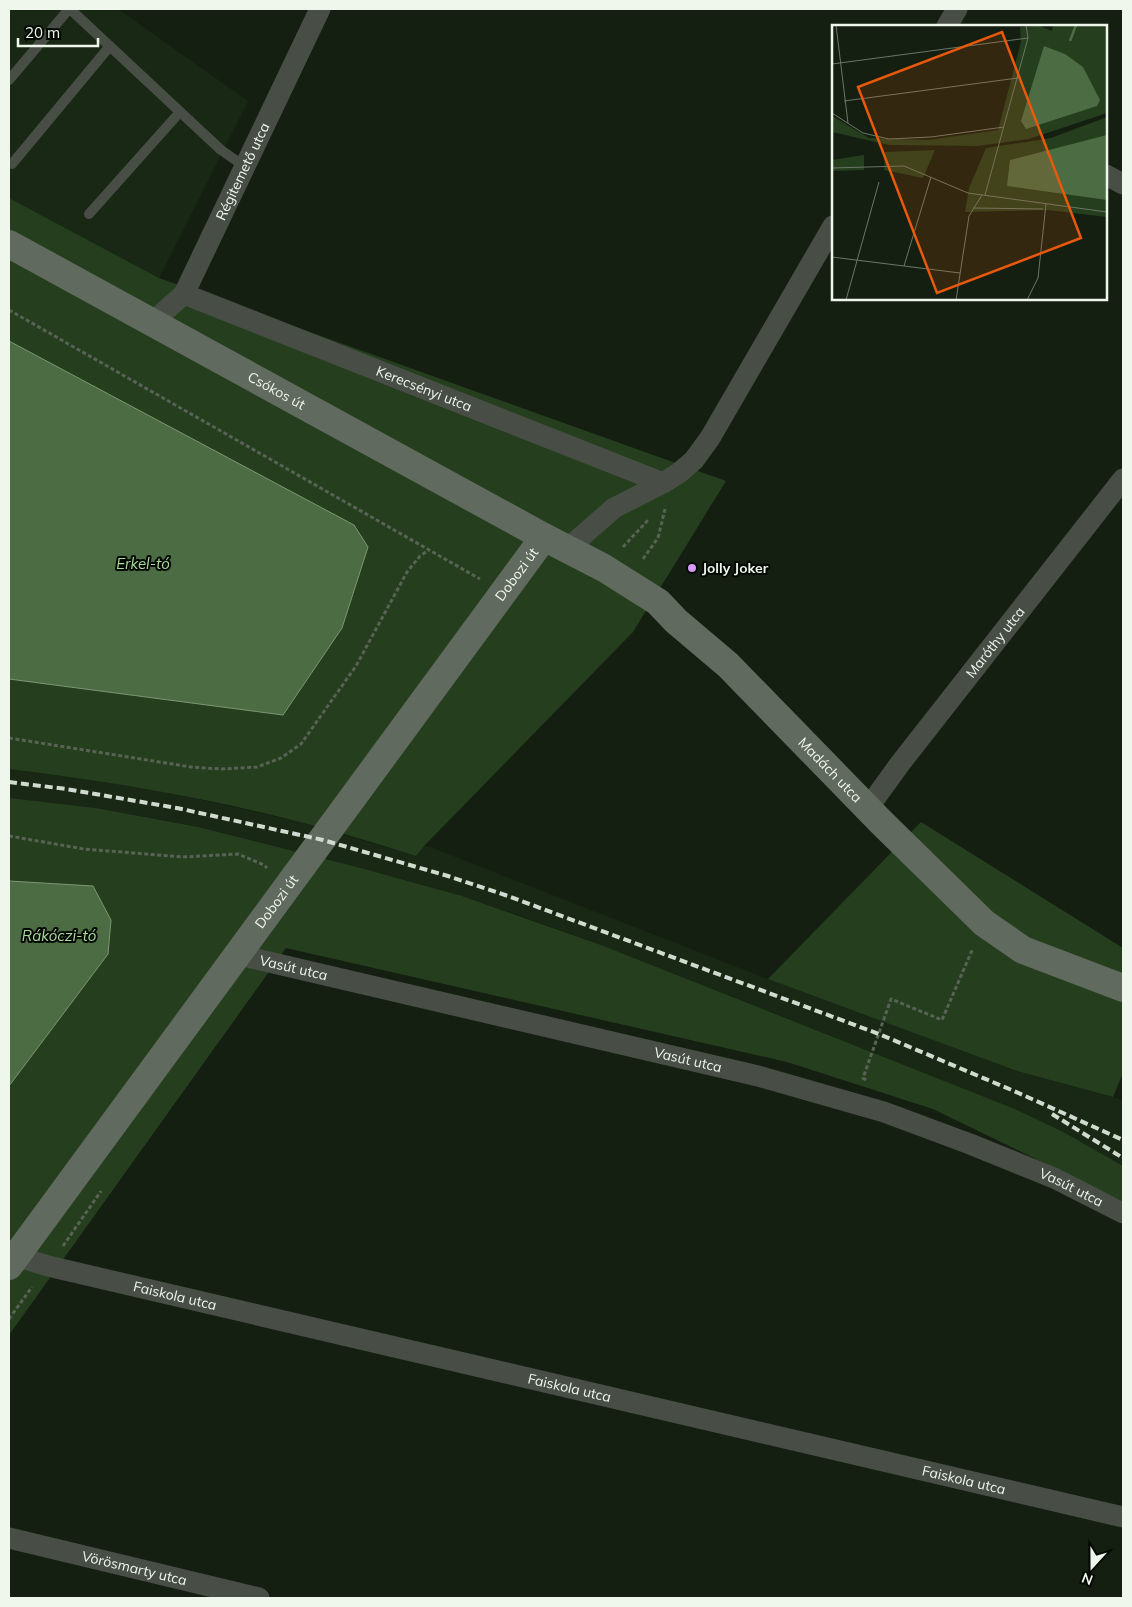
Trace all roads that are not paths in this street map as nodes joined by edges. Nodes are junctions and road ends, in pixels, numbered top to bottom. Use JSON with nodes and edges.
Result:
{"nodes":[{"id":1,"x":70,"y":9,"type":"edge"},
{"id":2,"x":320,"y":9,"type":"edge"},
{"id":3,"x":957,"y":9,"type":"edge"},
{"id":4,"x":948,"y":25,"type":"edge"},
{"id":5,"x":110,"y":46,"type":"junction"},
{"id":6,"x":9,"y":80,"type":"edge"},
{"id":7,"x":180,"y":112,"type":"junction"},
{"id":8,"x":12,"y":164,"type":"dead end"},
{"id":9,"x":244,"y":166,"type":"junction"},
{"id":10,"x":1107,"y":176,"type":"edge"},
{"id":11,"x":1123,"y":184,"type":"edge"},
{"id":12,"x":89,"y":214,"type":"dead end"},
{"id":13,"x":832,"y":228,"type":"edge"},
{"id":14,"x":9,"y":244,"type":"edge"},
{"id":15,"x":184,"y":294,"type":"junction"},
{"id":16,"x":150,"y":322,"type":"junction"},
{"id":17,"x":1123,"y":478,"type":"edge"},
{"id":18,"x":663,"y":483,"type":"junction"},
{"id":19,"x":555,"y":543,"type":"junction"},
{"id":20,"x":868,"y":808,"type":"junction"},
{"id":21,"x":239,"y":955,"type":"junction"},
{"id":22,"x":1123,"y":988,"type":"edge"},
{"id":23,"x":1123,"y":1213,"type":"edge"},
{"id":24,"x":12,"y":1261,"type":"edge"},
{"id":25,"x":1123,"y":1516,"type":"edge"},
{"id":26,"x":9,"y":1538,"type":"edge"},
{"id":27,"x":259,"y":1598,"type":"edge"}],
"edges":[{"from":1,"to":5,"type":"lane"},
{"from":1,"to":6,"type":"lane"},
{"from":2,"to":9,"type":"street","name":"Régitemető utca"},
{"from":3,"to":4,"type":"street"},
{"from":5,"to":7,"type":"lane"},
{"from":5,"to":8,"type":"lane"},
{"from":7,"to":9,"type":"lane"},
{"from":7,"to":12,"type":"lane"},
{"from":9,"to":15,"type":"street","name":"Régitemető utca"},
{"from":10,"to":11,"type":"street"},
{"from":13,"to":18,"type":"street"},
{"from":14,"to":16,"type":"main road","name":"Csókos út"},
{"from":15,"to":16,"type":"street","name":"Régitemető utca"},
{"from":15,"to":18,"type":"street","name":"Kerecsényi utca"},
{"from":16,"to":19,"type":"main road","name":"Csókos út"},
{"from":17,"to":20,"type":"street","name":"Maróthy utca"},
{"from":18,"to":19,"type":"street"},
{"from":19,"to":20,"type":"main road","name":"Madách utca"},
{"from":19,"to":21,"type":"main road","name":"Dobozi út"},
{"from":20,"to":22,"type":"main road","name":"Madách utca"},
{"from":21,"to":23,"type":"street","name":"Vasút utca"},
{"from":21,"to":24,"type":"main road","name":"Dobozi út"},
{"from":24,"to":25,"type":"street","name":"Faiskola utca"},
{"from":26,"to":27,"type":"street","name":"Vörösmarty utca"}]}
